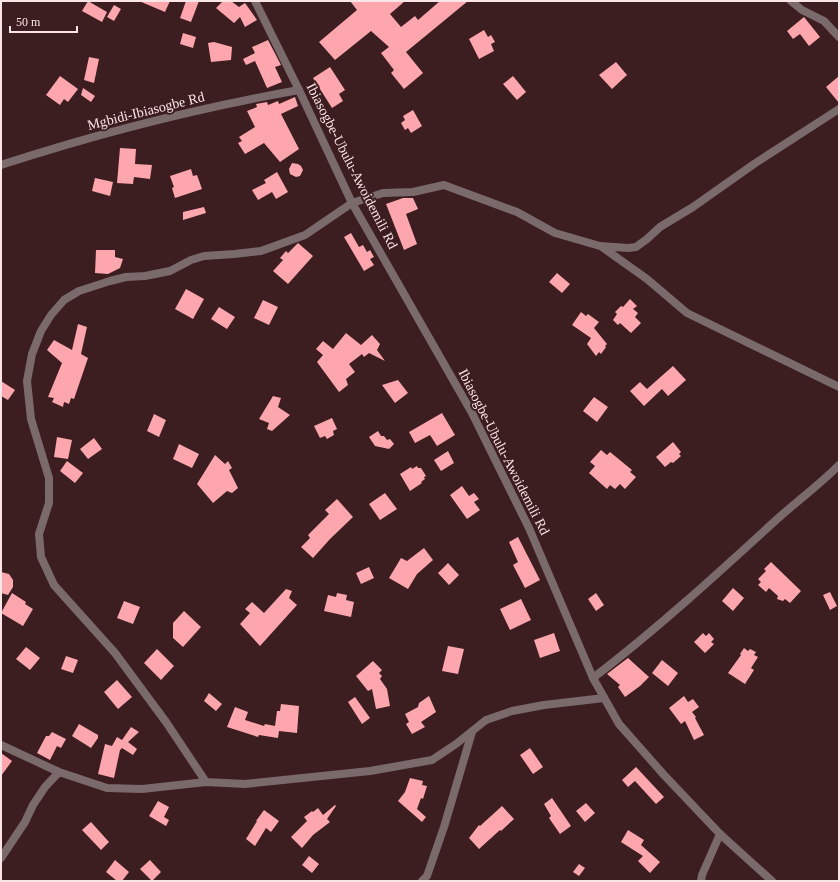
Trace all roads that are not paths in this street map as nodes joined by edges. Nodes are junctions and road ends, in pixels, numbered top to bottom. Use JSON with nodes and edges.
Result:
{"nodes":[{"id":1,"x":255,"y":1,"type":"edge"},
{"id":2,"x":791,"y":1,"type":"edge"},
{"id":3,"x":839,"y":37,"type":"edge"},
{"id":4,"x":299,"y":90,"type":"junction"},
{"id":5,"x":839,"y":109,"type":"edge"},
{"id":6,"x":1,"y":165,"type":"edge"},
{"id":7,"x":352,"y":203,"type":"junction"},
{"id":8,"x":600,"y":246,"type":"junction"},
{"id":9,"x":628,"y":248,"type":"junction"},
{"id":10,"x":621,"y":260,"type":"junction"},
{"id":11,"x":839,"y":386,"type":"edge"},
{"id":12,"x":839,"y":465,"type":"edge"},
{"id":13,"x":593,"y":678,"type":"junction"},
{"id":14,"x":604,"y":698,"type":"junction"},
{"id":15,"x":472,"y":732,"type":"junction"},
{"id":16,"x":1,"y":745,"type":"edge"},
{"id":17,"x":59,"y":772,"type":"junction"},
{"id":18,"x":206,"y":782,"type":"junction"},
{"id":19,"x":720,"y":834,"type":"junction"},
{"id":20,"x":1,"y":858,"type":"edge"},
{"id":21,"x":422,"y":881,"type":"edge"},
{"id":22,"x":701,"y":881,"type":"edge"},
{"id":23,"x":772,"y":881,"type":"edge"}],
"edges":[{"from":1,"to":4,"type":"street","name":"Ibiasogbe-Ubulu-Awoidemili Rd"},
{"from":2,"to":3,"type":"street"},
{"from":4,"to":6,"type":"street","name":"Mgbidi-Ibiasogbe Rd"},
{"from":4,"to":7,"type":"street","name":"Ibiasogbe-Ubulu-Awoidemili Rd"},
{"from":5,"to":9,"type":"street"},
{"from":7,"to":8,"type":"street"},
{"from":7,"to":13,"type":"street","name":"Ibiasogbe-Ubulu-Awoidemili Rd"},
{"from":7,"to":18,"type":"street"},
{"from":8,"to":9,"type":"street"},
{"from":8,"to":10,"type":"street"},
{"from":9,"to":10,"type":"street"},
{"from":10,"to":11,"type":"street"},
{"from":12,"to":13,"type":"street"},
{"from":13,"to":14,"type":"street","name":"Ibiasogbe-Ubulu-Awoidemili Rd"},
{"from":14,"to":15,"type":"street"},
{"from":14,"to":19,"type":"street","name":"Ibiasogbe-Ubulu-Awoidemili Rd"},
{"from":15,"to":18,"type":"street"},
{"from":15,"to":21,"type":"street"},
{"from":16,"to":17,"type":"street"},
{"from":17,"to":18,"type":"street"},
{"from":17,"to":20,"type":"street"},
{"from":19,"to":22,"type":"street"},
{"from":19,"to":23,"type":"street","name":"Ibiasogbe-Ubulu-Awoidemili Rd"}]}
